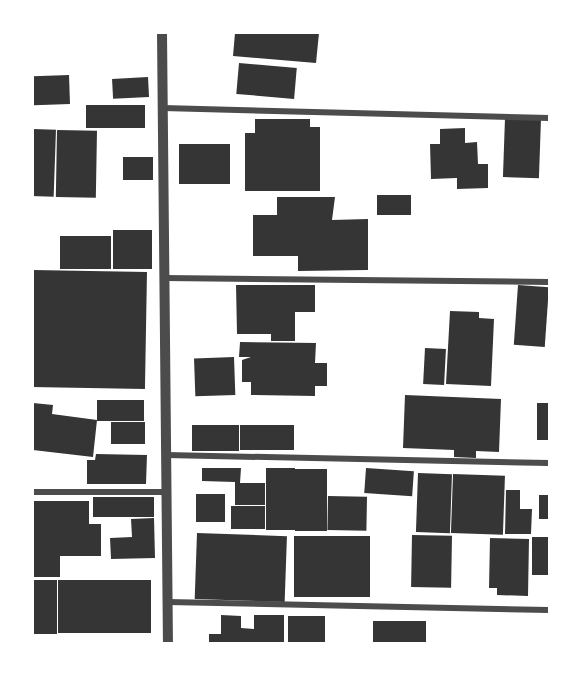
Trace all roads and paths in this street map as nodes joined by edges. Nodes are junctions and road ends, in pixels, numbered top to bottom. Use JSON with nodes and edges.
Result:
{"nodes":[{"id":1,"x":162,"y":33,"type":"edge"},
{"id":2,"x":162,"y":108,"type":"junction"},
{"id":3,"x":549,"y":118,"type":"edge"},
{"id":4,"x":164,"y":278,"type":"junction"},
{"id":5,"x":549,"y":282,"type":"edge"},
{"id":6,"x":166,"y":455,"type":"junction"},
{"id":7,"x":549,"y":463,"type":"edge"},
{"id":8,"x":33,"y":492,"type":"edge"},
{"id":9,"x":166,"y":492,"type":"junction"},
{"id":10,"x":167,"y":602,"type":"junction"},
{"id":11,"x":549,"y":610,"type":"edge"},
{"id":12,"x":168,"y":643,"type":"edge"}],
"edges":[{"from":1,"to":2,"type":"street"},
{"from":2,"to":3,"type":"street"},
{"from":2,"to":4,"type":"street"},
{"from":4,"to":5,"type":"street"},
{"from":4,"to":6,"type":"street"},
{"from":6,"to":7,"type":"street"},
{"from":6,"to":9,"type":"street"},
{"from":8,"to":9,"type":"street"},
{"from":9,"to":10,"type":"street"},
{"from":10,"to":11,"type":"street"},
{"from":10,"to":12,"type":"street"}]}
